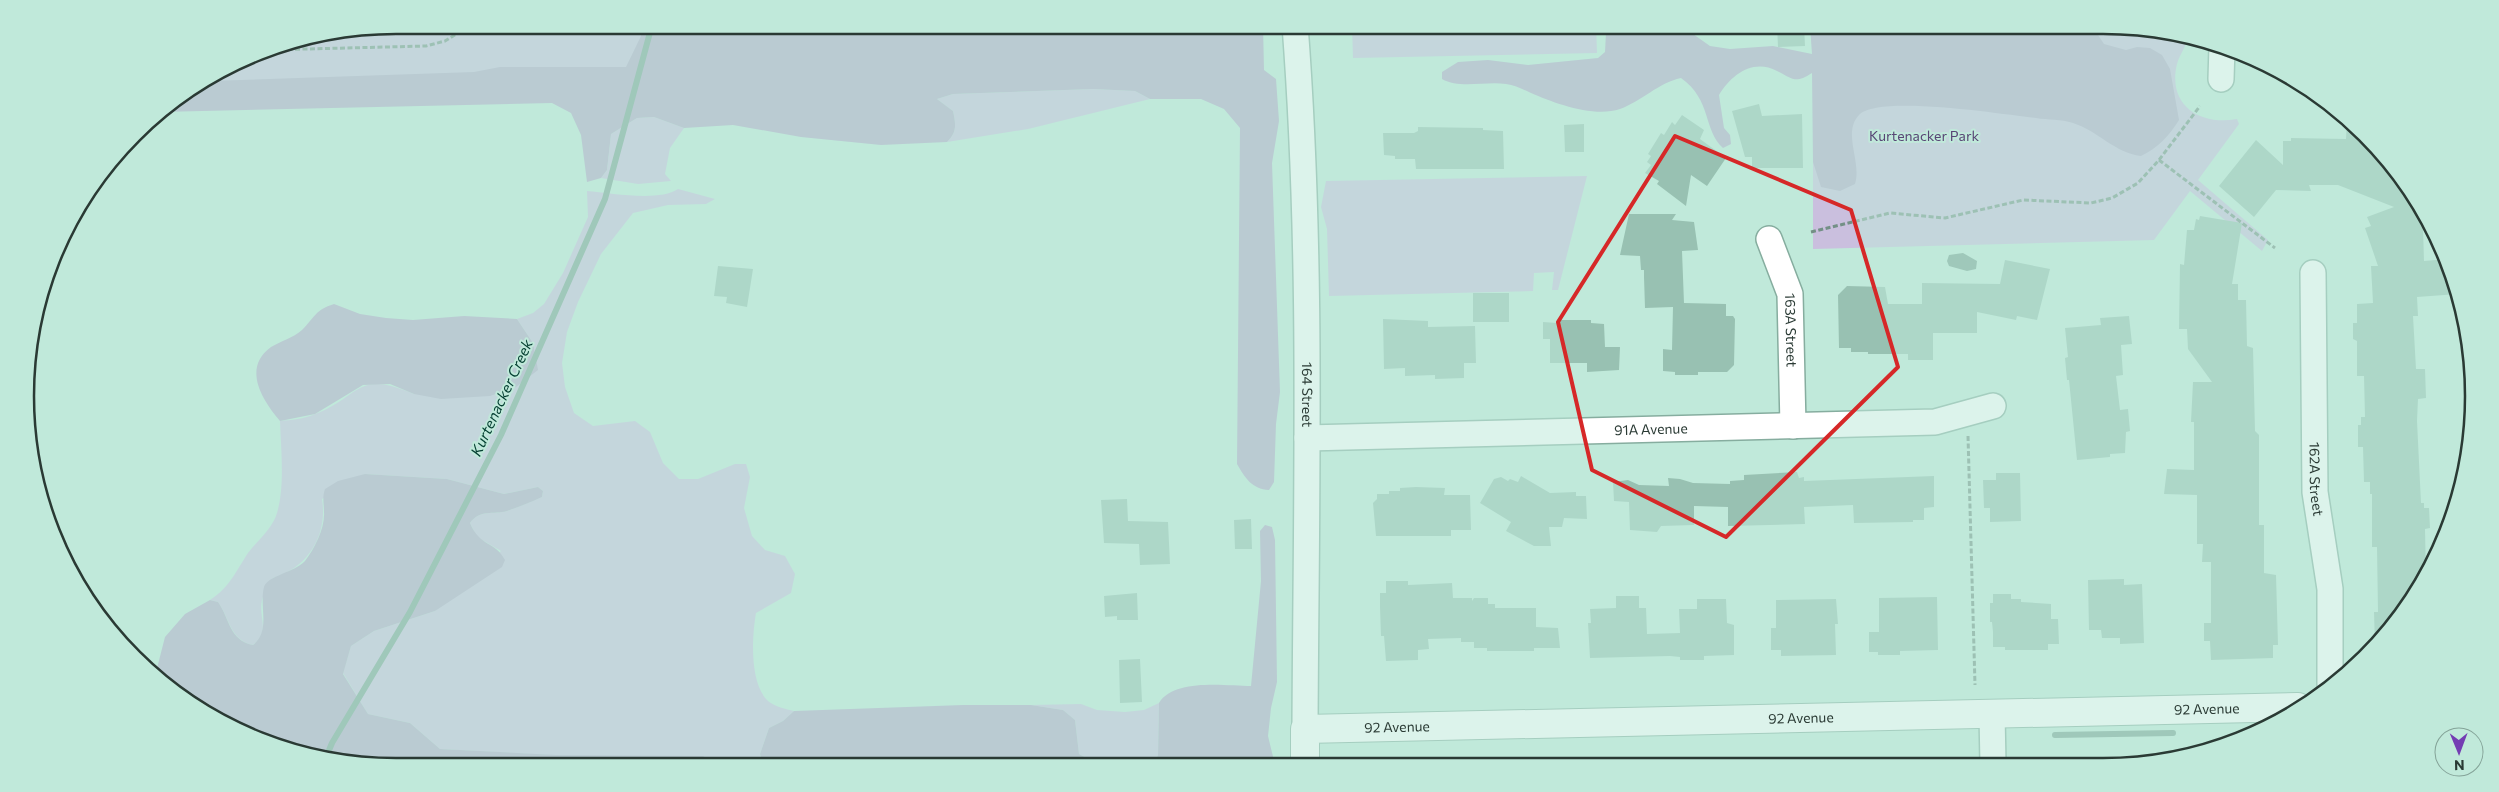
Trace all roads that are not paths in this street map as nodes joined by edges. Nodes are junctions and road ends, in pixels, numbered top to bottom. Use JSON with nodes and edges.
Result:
{"nodes":[{"id":1,"x":1296,"y":34,"type":"edge"},
{"id":2,"x":2222,"y":54,"type":"edge"},
{"id":3,"x":2221,"y":79,"type":"dead end"},
{"id":4,"x":1769,"y":239,"type":"dead end"},
{"id":5,"x":2313,"y":273,"type":"dead end"},
{"id":6,"x":1993,"y":406,"type":"dead end"},
{"id":7,"x":1793,"y":426,"type":"junction"},
{"id":8,"x":1307,"y":438,"type":"junction"},
{"id":9,"x":2330,"y":678,"type":"edge"},
{"id":10,"x":2288,"y":707,"type":"edge"},
{"id":11,"x":1992,"y":714,"type":"junction"},
{"id":12,"x":1305,"y":728,"type":"junction"},
{"id":13,"x":1305,"y":758,"type":"edge"},
{"id":14,"x":1993,"y":758,"type":"edge"}],
"edges":[{"from":1,"to":8,"type":"street","name":"164 Street"},
{"from":2,"to":3,"type":"street"},
{"from":4,"to":7,"type":"street","name":"163A Street"},
{"from":5,"to":9,"type":"street","name":"162A Street"},
{"from":6,"to":7,"type":"street","name":"91A Avenue"},
{"from":7,"to":8,"type":"street","name":"91A Avenue"},
{"from":8,"to":12,"type":"street","name":"164 Street"},
{"from":10,"to":11,"type":"street","name":"92 Avenue"},
{"from":11,"to":12,"type":"street","name":"92 Avenue"},
{"from":11,"to":14,"type":"street"},
{"from":12,"to":13,"type":"street","name":"164 Street"}]}
